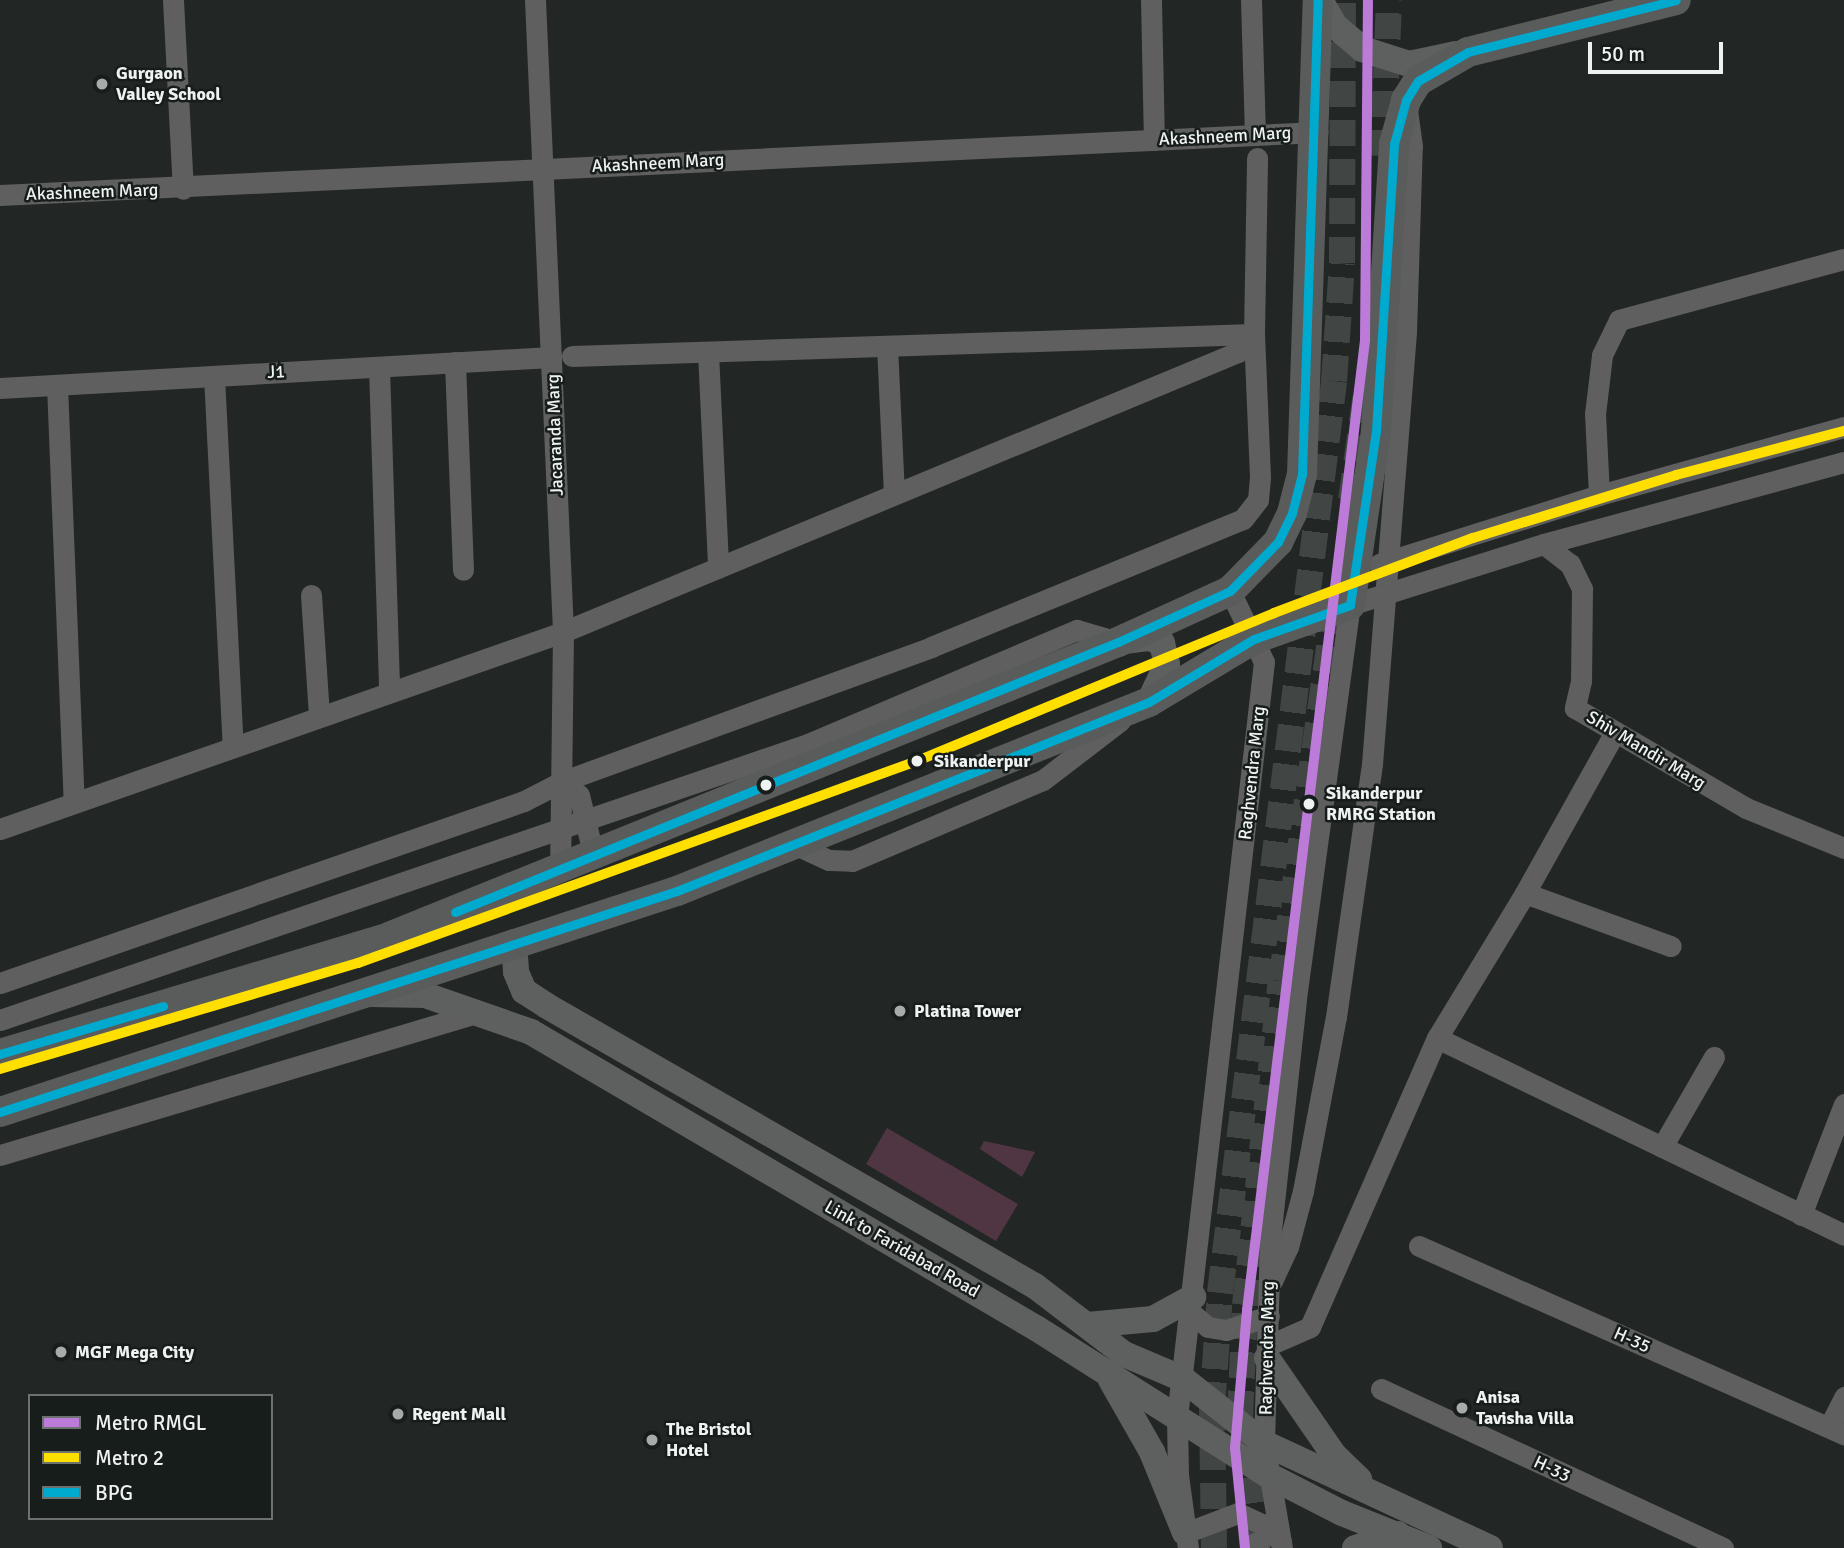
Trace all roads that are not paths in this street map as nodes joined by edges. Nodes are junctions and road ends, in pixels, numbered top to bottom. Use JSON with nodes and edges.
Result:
{"nodes":[{"id":1,"x":173,"y":0,"type":"edge"},
{"id":2,"x":535,"y":0,"type":"edge"},
{"id":3,"x":1151,"y":0,"type":"edge"},
{"id":4,"x":1251,"y":0,"type":"edge"},
{"id":5,"x":1319,"y":0,"type":"edge"},
{"id":6,"x":1676,"y":0,"type":"edge"},
{"id":7,"x":1468,"y":52,"type":"junction"},
{"id":8,"x":1406,"y":100,"type":"junction"},
{"id":9,"x":1317,"y":132,"type":"junction"},
{"id":10,"x":1255,"y":134,"type":"junction"},
{"id":11,"x":1154,"y":140,"type":"junction"},
{"id":12,"x":1257,"y":158,"type":"dead end"},
{"id":13,"x":544,"y":168,"type":"junction"},
{"id":14,"x":183,"y":188,"type":"junction"},
{"id":15,"x":0,"y":195,"type":"edge"},
{"id":16,"x":1844,"y":259,"type":"edge"},
{"id":17,"x":1254,"y":334,"type":"junction"},
{"id":18,"x":887,"y":346,"type":"junction"},
{"id":19,"x":708,"y":352,"type":"junction"},
{"id":20,"x":562,"y":356,"type":"junction"},
{"id":21,"x":454,"y":362,"type":"junction"},
{"id":22,"x":379,"y":367,"type":"junction"},
{"id":23,"x":214,"y":376,"type":"junction"},
{"id":24,"x":57,"y":384,"type":"junction"},
{"id":25,"x":0,"y":388,"type":"edge"},
{"id":26,"x":1844,"y":427,"type":"edge"},
{"id":27,"x":1844,"y":462,"type":"edge"},
{"id":28,"x":894,"y":494,"type":"junction"},
{"id":29,"x":1598,"y":495,"type":"junction"},
{"id":30,"x":1532,"y":516,"type":"junction"},
{"id":31,"x":1544,"y":544,"type":"junction"},
{"id":32,"x":1389,"y":561,"type":"junction"},
{"id":33,"x":718,"y":568,"type":"junction"},
{"id":34,"x":463,"y":570,"type":"dead end"},
{"id":35,"x":1356,"y":570,"type":"junction"},
{"id":36,"x":1230,"y":591,"type":"junction"},
{"id":37,"x":1386,"y":593,"type":"junction"},
{"id":38,"x":311,"y":595,"type":"dead end"},
{"id":39,"x":1350,"y":605,"type":"junction"},
{"id":40,"x":563,"y":632,"type":"junction"},
{"id":41,"x":1254,"y":639,"type":"junction"},
{"id":42,"x":1118,"y":642,"type":"junction"},
{"id":43,"x":388,"y":692,"type":"junction"},
{"id":44,"x":1144,"y":704,"type":"junction"},
{"id":45,"x":319,"y":716,"type":"junction"},
{"id":46,"x":1615,"y":732,"type":"junction"},
{"id":47,"x":233,"y":746,"type":"junction"},
{"id":48,"x":561,"y":782,"type":"junction"},
{"id":49,"x":74,"y":801,"type":"junction"},
{"id":50,"x":585,"y":818,"type":"junction"},
{"id":51,"x":559,"y":826,"type":"junction"},
{"id":52,"x":0,"y":829,"type":"edge"},
{"id":53,"x":1842,"y":842,"type":"edge"},
{"id":54,"x":594,"y":857,"type":"junction"},
{"id":55,"x":560,"y":871,"type":"junction"},
{"id":56,"x":1525,"y":893,"type":"junction"},
{"id":57,"x":514,"y":943,"type":"junction"},
{"id":58,"x":1671,"y":946,"type":"dead end"},
{"id":59,"x":0,"y":983,"type":"edge"},
{"id":60,"x":360,"y":993,"type":"junction"},
{"id":61,"x":477,"y":1013,"type":"junction"},
{"id":62,"x":0,"y":1020,"type":"edge"},
{"id":63,"x":1437,"y":1038,"type":"junction"},
{"id":64,"x":0,"y":1054,"type":"edge"},
{"id":65,"x":1714,"y":1058,"type":"dead end"},
{"id":66,"x":1844,"y":1104,"type":"edge"},
{"id":67,"x":0,"y":1112,"type":"edge"},
{"id":68,"x":1662,"y":1147,"type":"junction"},
{"id":69,"x":0,"y":1155,"type":"edge"},
{"id":70,"x":1801,"y":1215,"type":"junction"},
{"id":71,"x":1844,"y":1235,"type":"edge"},
{"id":72,"x":1419,"y":1246,"type":"dead end"},
{"id":73,"x":1268,"y":1289,"type":"junction"},
{"id":74,"x":1191,"y":1304,"type":"junction"},
{"id":75,"x":1269,"y":1316,"type":"junction"},
{"id":76,"x":1087,"y":1325,"type":"junction"},
{"id":77,"x":1267,"y":1352,"type":"junction"},
{"id":78,"x":1111,"y":1379,"type":"junction"},
{"id":79,"x":1183,"y":1379,"type":"junction"},
{"id":80,"x":1381,"y":1389,"type":"dead end"},
{"id":81,"x":1844,"y":1397,"type":"edge"},
{"id":82,"x":1177,"y":1417,"type":"junction"},
{"id":83,"x":1837,"y":1431,"type":"edge"},
{"id":84,"x":1264,"y":1443,"type":"junction"},
{"id":85,"x":1268,"y":1475,"type":"junction"},
{"id":86,"x":1377,"y":1498,"type":"junction"},
{"id":87,"x":1398,"y":1534,"type":"junction"},
{"id":88,"x":1186,"y":1540,"type":"edge"},
{"id":89,"x":1269,"y":1546,"type":"edge"},
{"id":90,"x":1355,"y":1548,"type":"edge"},
{"id":91,"x":1429,"y":1548,"type":"edge"},
{"id":92,"x":1490,"y":1548,"type":"edge"},
{"id":93,"x":1723,"y":1548,"type":"edge"}],
"edges":[{"from":1,"to":14,"type":"street"},
{"from":2,"to":13,"type":"street","name":"Jacaranda Marg"},
{"from":3,"to":11,"type":"street"},
{"from":4,"to":10,"type":"street"},
{"from":5,"to":7,"type":"main road"},
{"from":5,"to":9,"type":"highway"},
{"from":6,"to":7,"type":"highway"},
{"from":7,"to":8,"type":"highway"},
{"from":8,"to":32,"type":"street"},
{"from":8,"to":35,"type":"highway"},
{"from":9,"to":10,"type":"street","name":"Akashneem Marg"},
{"from":9,"to":36,"type":"highway"},
{"from":10,"to":11,"type":"street","name":"Akashneem Marg"},
{"from":11,"to":13,"type":"street","name":"Akashneem Marg"},
{"from":12,"to":17,"type":"street"},
{"from":13,"to":14,"type":"street","name":"Akashneem Marg"},
{"from":13,"to":20,"type":"street","name":"Jacaranda Marg"},
{"from":14,"to":15,"type":"street","name":"Akashneem Marg"},
{"from":16,"to":29,"type":"street"},
{"from":17,"to":18,"type":"street","name":"J1"},
{"from":17,"to":28,"type":"street"},
{"from":17,"to":48,"type":"street"},
{"from":18,"to":19,"type":"street","name":"J1"},
{"from":18,"to":28,"type":"street"},
{"from":19,"to":20,"type":"street","name":"J1"},
{"from":19,"to":33,"type":"street"},
{"from":20,"to":21,"type":"street","name":"J1"},
{"from":20,"to":40,"type":"street","name":"Jacaranda Marg"},
{"from":21,"to":22,"type":"street","name":"J1"},
{"from":21,"to":34,"type":"street"},
{"from":22,"to":23,"type":"street","name":"J1"},
{"from":22,"to":43,"type":"street"},
{"from":23,"to":24,"type":"street","name":"J1"},
{"from":23,"to":47,"type":"street"},
{"from":24,"to":25,"type":"street","name":"J1"},
{"from":24,"to":49,"type":"street"},
{"from":26,"to":29,"type":"street"},
{"from":27,"to":31,"type":"street"},
{"from":28,"to":33,"type":"street"},
{"from":29,"to":30,"type":"street"},
{"from":30,"to":31,"type":"street"},
{"from":30,"to":32,"type":"street"},
{"from":31,"to":37,"type":"street"},
{"from":31,"to":46,"type":"street","name":"Shiv Mandir Marg"},
{"from":32,"to":35,"type":"street"},
{"from":32,"to":37,"type":"street"},
{"from":33,"to":40,"type":"street"},
{"from":35,"to":39,"type":"highway"},
{"from":36,"to":41,"type":"street","name":"Raghvendra Marg"},
{"from":36,"to":42,"type":"highway"},
{"from":37,"to":39,"type":"street"},
{"from":37,"to":73,"type":"street"},
{"from":38,"to":45,"type":"street"},
{"from":39,"to":41,"type":"highway"},
{"from":39,"to":73,"type":"street","name":"Raghvendra Marg"},
{"from":40,"to":43,"type":"street"},
{"from":40,"to":48,"type":"street","name":"Jacaranda Marg"},
{"from":41,"to":44,"type":"highway"},
{"from":41,"to":74,"type":"street","name":"Raghvendra Marg"},
{"from":42,"to":44,"type":"main road"},
{"from":42,"to":50,"type":"street"},
{"from":42,"to":54,"type":"highway"},
{"from":43,"to":45,"type":"street"},
{"from":44,"to":57,"type":"highway"},
{"from":45,"to":47,"type":"street"},
{"from":46,"to":53,"type":"street","name":"Shiv Mandir Marg"},
{"from":46,"to":56,"type":"street"},
{"from":47,"to":49,"type":"street"},
{"from":48,"to":50,"type":"street"},
{"from":48,"to":51,"type":"street","name":"Jacaranda Marg"},
{"from":48,"to":59,"type":"street"},
{"from":49,"to":52,"type":"street"},
{"from":50,"to":51,"type":"street"},
{"from":50,"to":54,"type":"street"},
{"from":51,"to":55,"type":"street","name":"Jacaranda Marg"},
{"from":51,"to":62,"type":"street"},
{"from":54,"to":55,"type":"highway"},
{"from":55,"to":64,"type":"highway"},
{"from":56,"to":58,"type":"street"},
{"from":56,"to":63,"type":"street"},
{"from":57,"to":60,"type":"highway"},
{"from":57,"to":76,"type":"main road","name":"Link to Faridabad Road"},
{"from":60,"to":61,"type":"main road","name":"Link to Faridabad Road"},
{"from":60,"to":67,"type":"highway"},
{"from":61,"to":69,"type":"street"},
{"from":61,"to":78,"type":"main road","name":"Link to Faridabad Road"},
{"from":63,"to":68,"type":"street"},
{"from":63,"to":77,"type":"street"},
{"from":65,"to":68,"type":"street"},
{"from":66,"to":70,"type":"street"},
{"from":68,"to":70,"type":"street"},
{"from":70,"to":71,"type":"street"},
{"from":72,"to":83,"type":"street","name":"H-35"},
{"from":73,"to":75,"type":"street","name":"Raghvendra Marg"},
{"from":74,"to":75,"type":"street"},
{"from":74,"to":76,"type":"main road"},
{"from":74,"to":79,"type":"street","name":"Raghvendra Marg"},
{"from":75,"to":77,"type":"street","name":"Raghvendra Marg"},
{"from":76,"to":79,"type":"main road","name":"Link to Faridabad Road"},
{"from":77,"to":84,"type":"street","name":"Raghvendra Marg"},
{"from":77,"to":86,"type":"main road"},
{"from":78,"to":82,"type":"main road","name":"Link to Faridabad Road"},
{"from":78,"to":88,"type":"main road"},
{"from":79,"to":82,"type":"street","name":"Raghvendra Marg"},
{"from":79,"to":84,"type":"main road","name":"Link to Faridabad Road"},
{"from":80,"to":93,"type":"street","name":"H-33"},
{"from":81,"to":83,"type":"street"},
{"from":82,"to":85,"type":"main road","name":"Link to Faridabad Road"},
{"from":82,"to":88,"type":"street"},
{"from":84,"to":85,"type":"street","name":"Raghvendra Marg"},
{"from":84,"to":86,"type":"main road","name":"Link to Faridabad Road"},
{"from":85,"to":87,"type":"main road","name":"Link to Faridabad Road"},
{"from":85,"to":89,"type":"street","name":"Raghvendra Marg"},
{"from":86,"to":92,"type":"main road","name":"Link to Faridabad Road"},
{"from":87,"to":90,"type":"main road"},
{"from":87,"to":91,"type":"main road","name":"Link to Faridabad Road"},
{"from":88,"to":89,"type":"street"}]}
